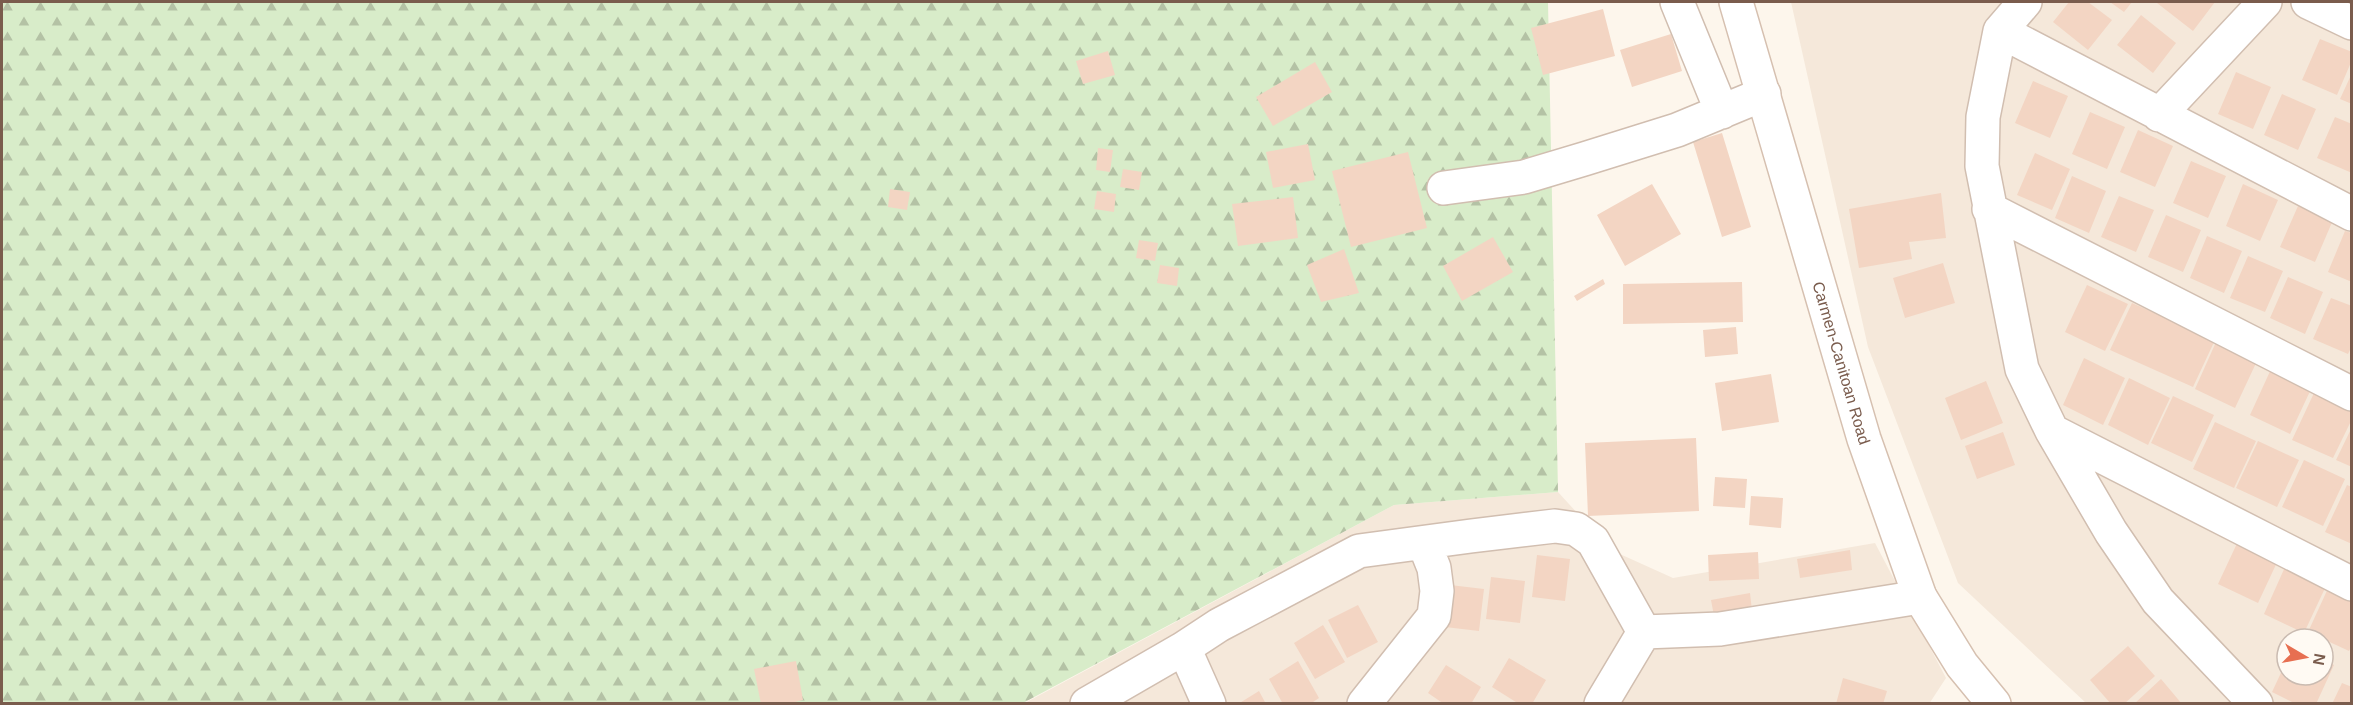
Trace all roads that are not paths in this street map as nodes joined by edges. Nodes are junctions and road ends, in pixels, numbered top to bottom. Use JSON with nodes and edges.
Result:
{"nodes":[{"id":1,"x":1677,"y":2,"type":"edge"},
{"id":2,"x":1736,"y":2,"type":"edge"},
{"id":3,"x":2025,"y":2,"type":"edge"},
{"id":4,"x":2265,"y":2,"type":"edge"},
{"id":5,"x":2308,"y":2,"type":"edge"},
{"id":6,"x":2352,"y":23,"type":"edge"},
{"id":7,"x":2000,"y":31,"type":"junction"},
{"id":8,"x":1764,"y":94,"type":"junction"},
{"id":9,"x":1722,"y":112,"type":"junction"},
{"id":10,"x":2159,"y":115,"type":"junction"},
{"id":11,"x":1444,"y":188,"type":"dead end"},
{"id":12,"x":1989,"y":209,"type":"junction"},
{"id":13,"x":2352,"y":214,"type":"edge"},
{"id":14,"x":2352,"y":394,"type":"edge"},
{"id":15,"x":2052,"y":431,"type":"junction"},
{"id":16,"x":1424,"y":543,"type":"junction"},
{"id":17,"x":2352,"y":584,"type":"edge"},
{"id":18,"x":1920,"y":597,"type":"junction"},
{"id":19,"x":1644,"y":632,"type":"junction"},
{"id":20,"x":1184,"y":648,"type":"junction"},
{"id":21,"x":1087,"y":704,"type":"edge"},
{"id":22,"x":1209,"y":704,"type":"edge"},
{"id":23,"x":1364,"y":704,"type":"edge"},
{"id":24,"x":1601,"y":704,"type":"edge"},
{"id":25,"x":1994,"y":704,"type":"edge"},
{"id":26,"x":2256,"y":704,"type":"edge"}],
"edges":[{"from":1,"to":9,"type":"street"},
{"from":2,"to":8,"type":"street","name":"Carmen-Canitoan Road"},
{"from":3,"to":7,"type":"street"},
{"from":4,"to":10,"type":"street"},
{"from":5,"to":6,"type":"street"},
{"from":7,"to":10,"type":"street"},
{"from":7,"to":12,"type":"street"},
{"from":8,"to":9,"type":"street"},
{"from":8,"to":18,"type":"street","name":"Carmen-Canitoan Road"},
{"from":9,"to":11,"type":"street"},
{"from":10,"to":13,"type":"street"},
{"from":12,"to":14,"type":"street"},
{"from":12,"to":15,"type":"street"},
{"from":15,"to":17,"type":"street"},
{"from":15,"to":26,"type":"street"},
{"from":16,"to":19,"type":"street"},
{"from":16,"to":20,"type":"street"},
{"from":16,"to":23,"type":"street"},
{"from":18,"to":19,"type":"street"},
{"from":18,"to":25,"type":"street","name":"Carmen-Canitoan Road"},
{"from":19,"to":24,"type":"street"},
{"from":20,"to":21,"type":"street"},
{"from":20,"to":22,"type":"street"}]}
